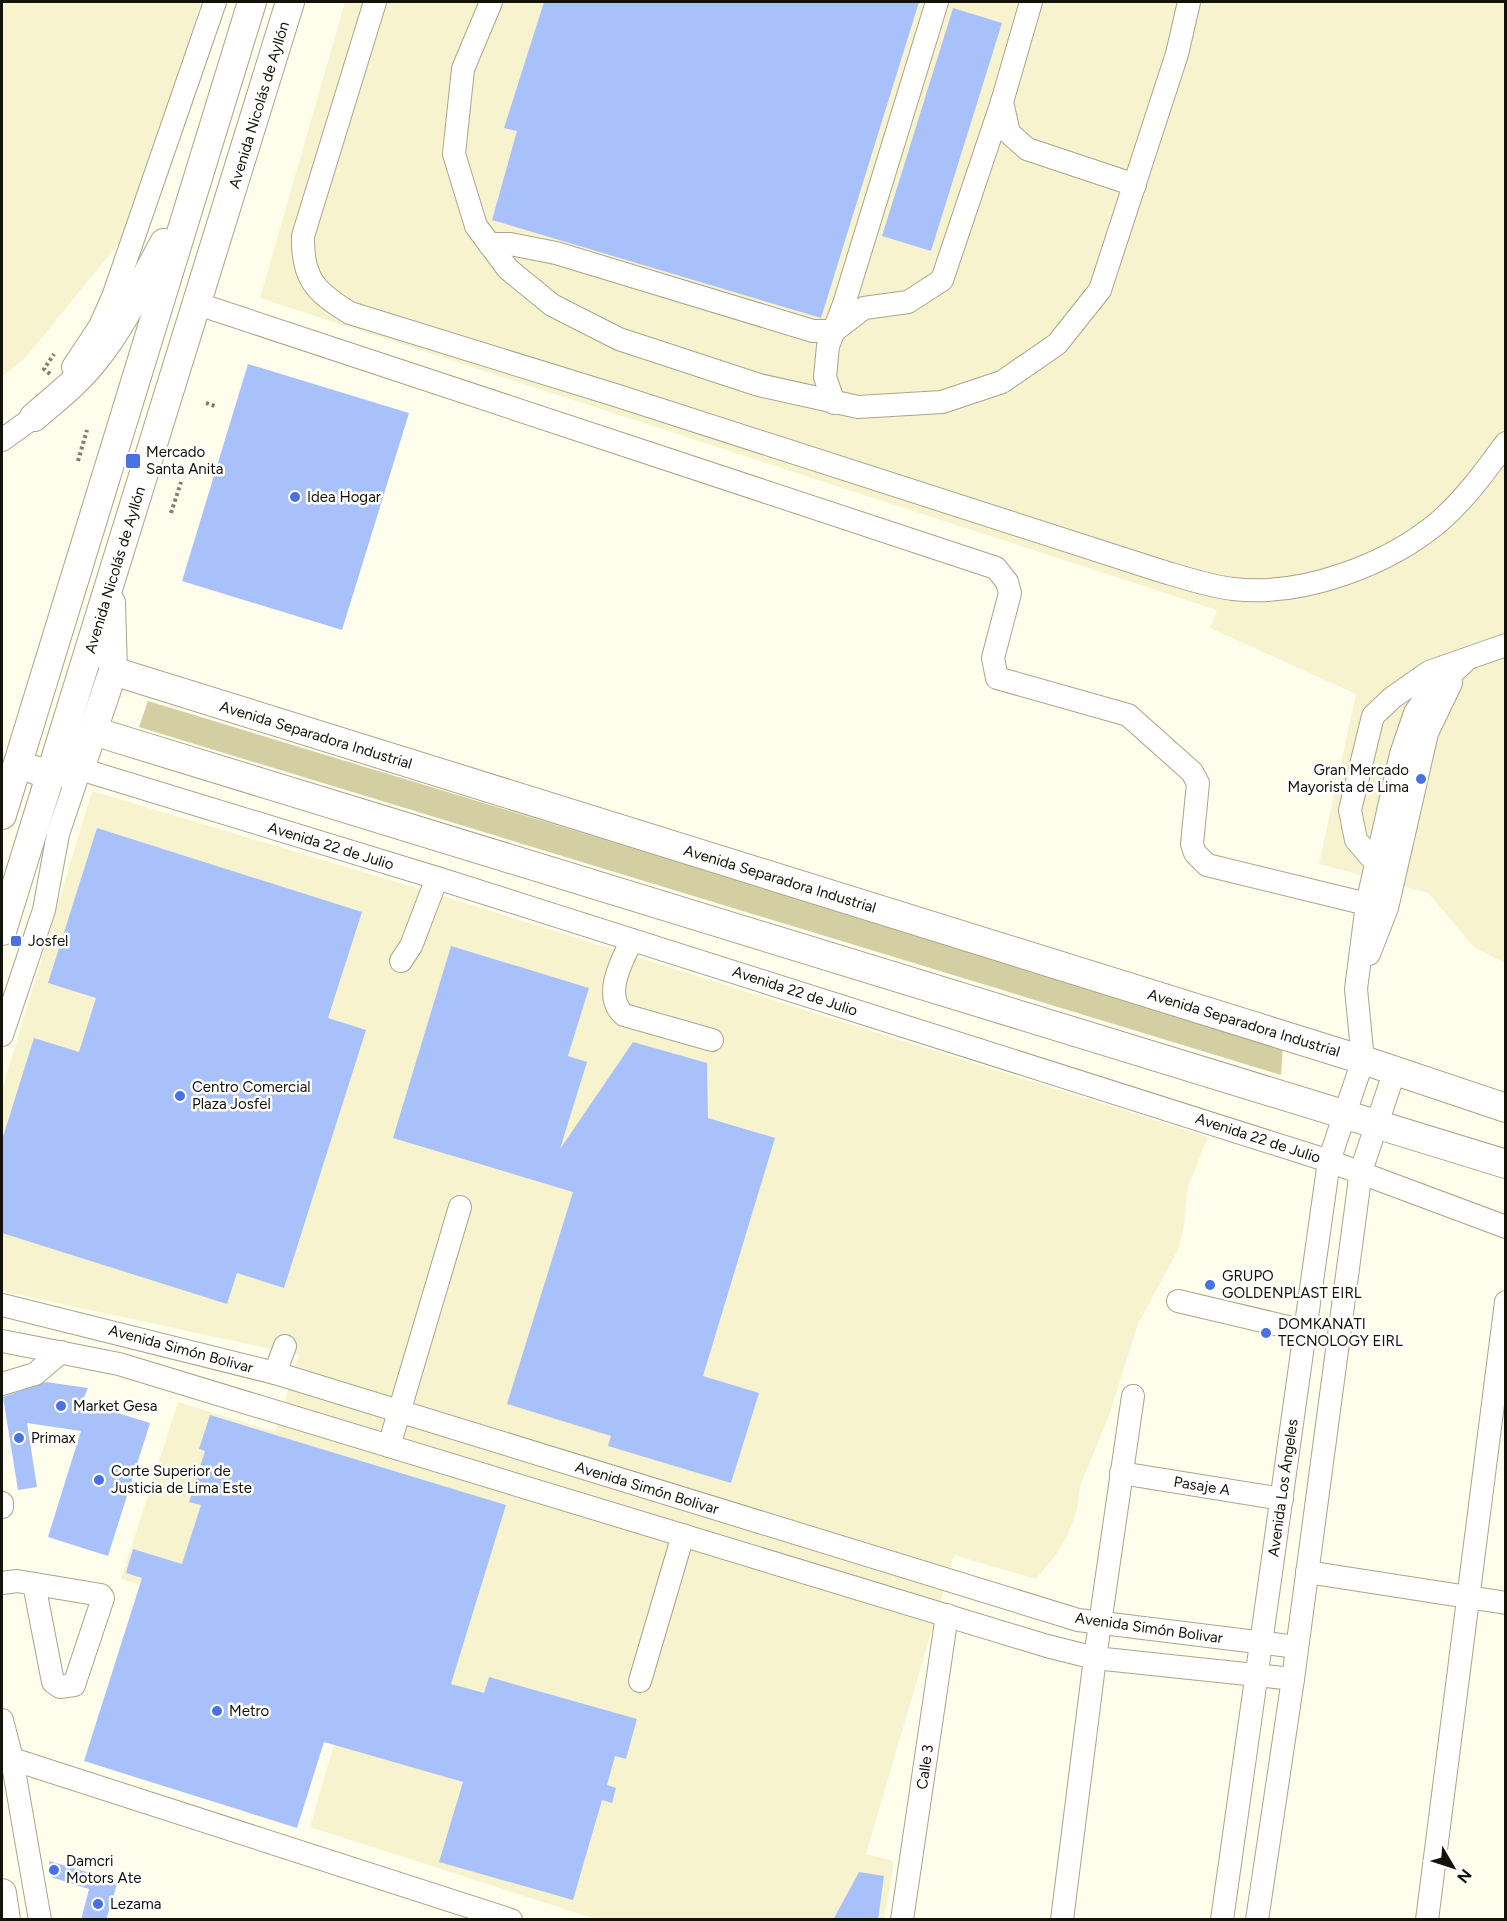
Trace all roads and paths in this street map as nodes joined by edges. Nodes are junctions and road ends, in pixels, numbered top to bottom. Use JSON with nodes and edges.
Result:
{"nodes":[{"id":1,"x":215,"y":2,"type":"edge"},
{"id":2,"x":252,"y":2,"type":"edge"},
{"id":3,"x":290,"y":2,"type":"edge"},
{"id":4,"x":375,"y":2,"type":"edge"},
{"id":5,"x":490,"y":2,"type":"edge"},
{"id":6,"x":938,"y":2,"type":"edge"},
{"id":7,"x":1031,"y":2,"type":"edge"},
{"id":8,"x":1190,"y":2,"type":"edge"},
{"id":9,"x":1002,"y":102,"type":"junction"},
{"id":10,"x":196,"y":183,"type":"junction"},
{"id":11,"x":1134,"y":185,"type":"junction"},
{"id":12,"x":489,"y":244,"type":"junction"},
{"id":13,"x":198,"y":304,"type":"junction"},
{"id":14,"x":834,"y":331,"type":"junction"},
{"id":15,"x":206,"y":403,"type":"dead end"},
{"id":16,"x":834,"y":403,"type":"junction"},
{"id":17,"x":215,"y":406,"type":"dead end"},
{"id":18,"x":34,"y":417,"type":"junction"},
{"id":19,"x":87,"y":430,"type":"dead end"},
{"id":20,"x":2,"y":440,"type":"edge"},
{"id":21,"x":1506,"y":443,"type":"edge"},
{"id":22,"x":78,"y":461,"type":"dead end"},
{"id":23,"x":181,"y":482,"type":"dead end"},
{"id":24,"x":171,"y":513,"type":"dead end"},
{"id":25,"x":112,"y":583,"type":"junction"},
{"id":26,"x":1506,"y":645,"type":"edge"},
{"id":27,"x":1464,"y":662,"type":"junction"},
{"id":28,"x":112,"y":671,"type":"junction"},
{"id":29,"x":93,"y":731,"type":"junction"},
{"id":30,"x":10,"y":758,"type":"edge"},
{"id":31,"x":80,"y":769,"type":"junction"},
{"id":32,"x":51,"y":775,"type":"junction"},
{"id":33,"x":2,"y":814,"type":"edge"},
{"id":34,"x":1376,"y":863,"type":"junction"},
{"id":35,"x":437,"y":878,"type":"junction"},
{"id":36,"x":1367,"y":904,"type":"junction"},
{"id":37,"x":2,"y":931,"type":"edge"},
{"id":38,"x":632,"y":940,"type":"junction"},
{"id":39,"x":401,"y":961,"type":"dead end"},
{"id":40,"x":1356,"y":989,"type":"junction"},
{"id":41,"x":2,"y":1035,"type":"edge"},
{"id":42,"x":712,"y":1040,"type":"dead end"},
{"id":43,"x":1363,"y":1060,"type":"junction"},
{"id":44,"x":1395,"y":1070,"type":"junction"},
{"id":45,"x":1506,"y":1108,"type":"edge"},
{"id":46,"x":1345,"y":1114,"type":"junction"},
{"id":47,"x":1377,"y":1124,"type":"junction"},
{"id":48,"x":1329,"y":1161,"type":"junction"},
{"id":49,"x":1506,"y":1164,"type":"edge"},
{"id":50,"x":1361,"y":1172,"type":"junction"},
{"id":51,"x":460,"y":1207,"type":"dead end"},
{"id":52,"x":1506,"y":1227,"type":"edge"},
{"id":53,"x":1178,"y":1301,"type":"dead end"},
{"id":54,"x":1506,"y":1302,"type":"edge"},
{"id":55,"x":2,"y":1305,"type":"edge"},
{"id":56,"x":1305,"y":1331,"type":"junction"},
{"id":57,"x":2,"y":1341,"type":"edge"},
{"id":58,"x":285,"y":1346,"type":"dead end"},
{"id":59,"x":61,"y":1352,"type":"junction"},
{"id":60,"x":275,"y":1373,"type":"junction"},
{"id":61,"x":2,"y":1384,"type":"edge"},
{"id":62,"x":1133,"y":1396,"type":"dead end"},
{"id":63,"x":399,"y":1411,"type":"junction"},
{"id":64,"x":1498,"y":1435,"type":"edge"},
{"id":65,"x":389,"y":1446,"type":"junction"},
{"id":66,"x":1121,"y":1473,"type":"junction"},
{"id":67,"x":1282,"y":1499,"type":"junction"},
{"id":68,"x":682,"y":1535,"type":"junction"},
{"id":69,"x":1307,"y":1572,"type":"junction"},
{"id":70,"x":2,"y":1583,"type":"edge"},
{"id":71,"x":34,"y":1584,"type":"junction"},
{"id":72,"x":1469,"y":1597,"type":"junction"},
{"id":73,"x":1506,"y":1604,"type":"edge"},
{"id":74,"x":947,"y":1616,"type":"junction"},
{"id":75,"x":1102,"y":1624,"type":"junction"},
{"id":76,"x":1262,"y":1643,"type":"junction"},
{"id":77,"x":1297,"y":1647,"type":"junction"},
{"id":78,"x":1095,"y":1658,"type":"junction"},
{"id":79,"x":1258,"y":1676,"type":"junction"},
{"id":80,"x":1293,"y":1679,"type":"junction"},
{"id":81,"x":640,"y":1681,"type":"dead end"},
{"id":82,"x":2,"y":1720,"type":"edge"},
{"id":83,"x":7,"y":1761,"type":"edge"},
{"id":84,"x":2,"y":1893,"type":"edge"},
{"id":85,"x":1222,"y":1917,"type":"edge"},
{"id":86,"x":6,"y":1920,"type":"edge"},
{"id":87,"x":40,"y":1920,"type":"edge"},
{"id":88,"x":511,"y":1920,"type":"edge"},
{"id":89,"x":902,"y":1920,"type":"edge"},
{"id":90,"x":1062,"y":1920,"type":"edge"},
{"id":91,"x":1247,"y":1920,"type":"edge"},
{"id":92,"x":1257,"y":1920,"type":"edge"},
{"id":93,"x":1427,"y":1920,"type":"edge"}],
"edges":[{"from":1,"to":18,"type":"street"},
{"from":2,"to":10,"type":"main road"},
{"from":3,"to":13,"type":"main road","name":"Avenida Nicolás de Ayllón"},
{"from":4,"to":21,"type":"street"},
{"from":5,"to":12,"type":"street"},
{"from":6,"to":14,"type":"street"},
{"from":7,"to":9,"type":"street"},
{"from":8,"to":11,"type":"street"},
{"from":9,"to":11,"type":"street"},
{"from":9,"to":14,"type":"street"},
{"from":10,"to":18,"type":"main road"},
{"from":10,"to":30,"type":"main road"},
{"from":11,"to":16,"type":"street"},
{"from":12,"to":14,"type":"street"},
{"from":12,"to":16,"type":"street"},
{"from":13,"to":25,"type":"main road","name":"Avenida Nicolás de Ayllón"},
{"from":13,"to":36,"type":"street"},
{"from":14,"to":16,"type":"street"},
{"from":15,"to":17,"type":"path"},
{"from":18,"to":20,"type":"street"},
{"from":19,"to":22,"type":"path"},
{"from":23,"to":24,"type":"path"},
{"from":25,"to":28,"type":"main road"},
{"from":25,"to":32,"type":"main road","name":"Avenida Nicolás de Ayllón"},
{"from":26,"to":27,"type":"street"},
{"from":27,"to":34,"type":"street"},
{"from":27,"to":34,"type":"street"},
{"from":27,"to":40,"type":"street"},
{"from":28,"to":29,"type":"main road"},
{"from":28,"to":43,"type":"main road","name":"Avenida Separadora Industrial"},
{"from":29,"to":31,"type":"main road"},
{"from":29,"to":46,"type":"main road"},
{"from":30,"to":32,"type":"main road"},
{"from":30,"to":33,"type":"main road"},
{"from":31,"to":32,"type":"main road"},
{"from":31,"to":35,"type":"street","name":"Avenida 22 de Julio"},
{"from":31,"to":41,"type":"street"},
{"from":32,"to":37,"type":"main road","name":"Avenida Nicolás de Ayllón"},
{"from":34,"to":36,"type":"street"},
{"from":35,"to":38,"type":"street","name":"Avenida 22 de Julio"},
{"from":35,"to":39,"type":"street"},
{"from":36,"to":40,"type":"street"},
{"from":38,"to":42,"type":"street"},
{"from":38,"to":48,"type":"street","name":"Avenida 22 de Julio"},
{"from":40,"to":43,"type":"street"},
{"from":43,"to":44,"type":"main road","name":"Avenida Separadora Industrial"},
{"from":43,"to":46,"type":"street","name":"Avenida Los Ángeles"},
{"from":44,"to":45,"type":"main road","name":"Avenida Separadora Industrial"},
{"from":44,"to":47,"type":"street"},
{"from":46,"to":47,"type":"main road"},
{"from":46,"to":48,"type":"street","name":"Avenida Los Ángeles"},
{"from":47,"to":49,"type":"main road"},
{"from":47,"to":50,"type":"street"},
{"from":48,"to":50,"type":"street","name":"Avenida 22 de Julio"},
{"from":48,"to":56,"type":"street","name":"Avenida Los Ángeles"},
{"from":50,"to":52,"type":"street","name":"Avenida 22 de Julio"},
{"from":50,"to":69,"type":"street"},
{"from":51,"to":63,"type":"street"},
{"from":53,"to":56,"type":"street"},
{"from":54,"to":64,"type":"street"},
{"from":55,"to":60,"type":"street","name":"Avenida Simón Bolivar"},
{"from":56,"to":67,"type":"street","name":"Avenida Los Ángeles"},
{"from":57,"to":59,"type":"street","name":"Avenida Simón Bolivar"},
{"from":58,"to":60,"type":"street"},
{"from":59,"to":61,"type":"street"},
{"from":59,"to":65,"type":"street","name":"Avenida Simón Bolivar"},
{"from":60,"to":63,"type":"street","name":"Avenida Simón Bolivar"},
{"from":62,"to":66,"type":"street"},
{"from":63,"to":65,"type":"street"},
{"from":63,"to":75,"type":"street","name":"Avenida Simón Bolivar"},
{"from":64,"to":72,"type":"street"},
{"from":65,"to":68,"type":"street","name":"Avenida Simón Bolivar"},
{"from":66,"to":67,"type":"street","name":"Pasaje A"},
{"from":66,"to":75,"type":"street"},
{"from":67,"to":76,"type":"street","name":"Avenida Los Ángeles"},
{"from":68,"to":74,"type":"street","name":"Avenida Simón Bolivar"},
{"from":68,"to":81,"type":"street"},
{"from":69,"to":72,"type":"street"},
{"from":69,"to":77,"type":"street"},
{"from":70,"to":71,"type":"street"},
{"from":71,"to":71,"type":"street"},
{"from":72,"to":73,"type":"street"},
{"from":72,"to":93,"type":"street"},
{"from":74,"to":78,"type":"street","name":"Avenida Simón Bolivar"},
{"from":74,"to":89,"type":"street","name":"Calle 3"},
{"from":75,"to":76,"type":"street","name":"Avenida Simón Bolivar"},
{"from":75,"to":78,"type":"street"},
{"from":76,"to":77,"type":"street","name":"Avenida Simón Bolivar"},
{"from":76,"to":79,"type":"street","name":"Avenida Los Ángeles"},
{"from":77,"to":80,"type":"street"},
{"from":78,"to":79,"type":"street","name":"Avenida Simón Bolivar"},
{"from":78,"to":90,"type":"street"},
{"from":79,"to":80,"type":"street","name":"Avenida Simón Bolivar"},
{"from":79,"to":85,"type":"street","name":"Avenida Los Ángeles"},
{"from":80,"to":92,"type":"street"},
{"from":82,"to":83,"type":"street"},
{"from":83,"to":87,"type":"street"},
{"from":83,"to":88,"type":"street"},
{"from":84,"to":86,"type":"main road"},
{"from":85,"to":91,"type":"street"}]}
